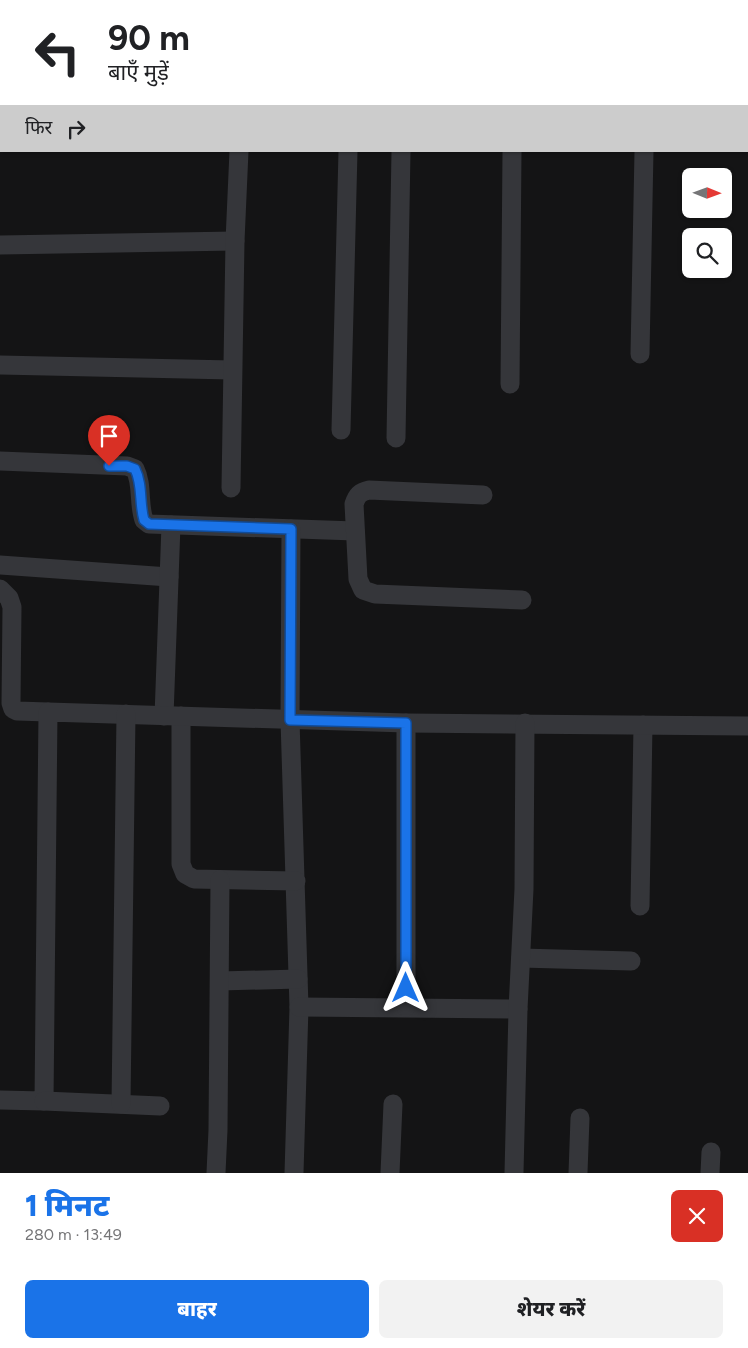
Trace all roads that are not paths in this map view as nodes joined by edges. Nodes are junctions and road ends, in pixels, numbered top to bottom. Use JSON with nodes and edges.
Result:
{"nodes":[{"id":1,"x":239,"y":152,"type":"edge"},
{"id":2,"x":348,"y":152,"type":"edge"},
{"id":3,"x":401,"y":152,"type":"edge"},
{"id":4,"x":512,"y":152,"type":"edge"},
{"id":5,"x":644,"y":152,"type":"edge"},
{"id":6,"x":234,"y":241,"type":"junction"},
{"id":7,"x":0,"y":245,"type":"edge"},
{"id":8,"x":640,"y":354,"type":"dead end"},
{"id":9,"x":0,"y":365,"type":"edge"},
{"id":10,"x":232,"y":370,"type":"junction"},
{"id":11,"x":510,"y":384,"type":"dead end"},
{"id":12,"x":341,"y":430,"type":"dead end"},
{"id":13,"x":396,"y":438,"type":"dead end"},
{"id":14,"x":0,"y":452,"type":"edge"},
{"id":15,"x":0,"y":461,"type":"edge"},
{"id":16,"x":0,"y":468,"type":"edge"},
{"id":17,"x":231,"y":488,"type":"dead end"},
{"id":18,"x":483,"y":495,"type":"dead end"},
{"id":19,"x":171,"y":524,"type":"junction"},
{"id":20,"x":291,"y":529,"type":"junction"},
{"id":21,"x":355,"y":531,"type":"junction"},
{"id":22,"x":0,"y":565,"type":"edge"},
{"id":23,"x":169,"y":577,"type":"junction"},
{"id":24,"x":0,"y":588,"type":"edge"},
{"id":25,"x":522,"y":600,"type":"dead end"},
{"id":26,"x":48,"y":712,"type":"junction"},
{"id":27,"x":126,"y":714,"type":"junction"},
{"id":28,"x":173,"y":716,"type":"junction"},
{"id":29,"x":290,"y":720,"type":"junction"},
{"id":30,"x":406,"y":723,"type":"junction"},
{"id":31,"x":525,"y":723,"type":"junction"},
{"id":32,"x":643,"y":725,"type":"junction"},
{"id":33,"x":748,"y":726,"type":"edge"},
{"id":34,"x":220,"y":880,"type":"junction"},
{"id":35,"x":296,"y":881,"type":"junction"},
{"id":36,"x":640,"y":906,"type":"dead end"},
{"id":37,"x":521,"y":958,"type":"junction"},
{"id":38,"x":632,"y":961,"type":"dead end"},
{"id":39,"x":298,"y":979,"type":"junction"},
{"id":40,"x":220,"y":981,"type":"junction"},
{"id":41,"x":299,"y":1007,"type":"junction"},
{"id":42,"x":406,"y":1007,"type":"junction"},
{"id":43,"x":518,"y":1009,"type":"junction"},
{"id":44,"x":0,"y":1100,"type":"edge"},
{"id":45,"x":44,"y":1101,"type":"junction"},
{"id":46,"x":120,"y":1104,"type":"junction"},
{"id":47,"x":393,"y":1104,"type":"dead end"},
{"id":48,"x":160,"y":1106,"type":"dead end"},
{"id":49,"x":580,"y":1118,"type":"dead end"},
{"id":50,"x":711,"y":1152,"type":"dead end"},
{"id":51,"x":216,"y":1173,"type":"edge"},
{"id":52,"x":294,"y":1173,"type":"edge"},
{"id":53,"x":390,"y":1173,"type":"edge"},
{"id":54,"x":514,"y":1173,"type":"edge"},
{"id":55,"x":578,"y":1173,"type":"edge"},
{"id":56,"x":710,"y":1173,"type":"edge"}],
"edges":[{"from":1,"to":6,"type":"street"},
{"from":2,"to":12,"type":"street"},
{"from":3,"to":13,"type":"street"},
{"from":4,"to":11,"type":"street"},
{"from":5,"to":8,"type":"street"},
{"from":6,"to":7,"type":"street"},
{"from":6,"to":10,"type":"street"},
{"from":9,"to":10,"type":"street"},
{"from":10,"to":17,"type":"street"},
{"from":14,"to":15,"type":"street"},
{"from":15,"to":16,"type":"street"},
{"from":15,"to":19,"type":"street"},
{"from":18,"to":21,"type":"street"},
{"from":19,"to":20,"type":"street"},
{"from":19,"to":23,"type":"street"},
{"from":20,"to":21,"type":"street"},
{"from":20,"to":29,"type":"street"},
{"from":21,"to":25,"type":"street"},
{"from":22,"to":23,"type":"street"},
{"from":23,"to":28,"type":"street"},
{"from":24,"to":26,"type":"street"},
{"from":26,"to":27,"type":"street"},
{"from":26,"to":45,"type":"street"},
{"from":27,"to":28,"type":"street"},
{"from":27,"to":46,"type":"street"},
{"from":28,"to":29,"type":"street"},
{"from":28,"to":34,"type":"street"},
{"from":29,"to":30,"type":"street"},
{"from":29,"to":35,"type":"street"},
{"from":30,"to":31,"type":"street"},
{"from":30,"to":42,"type":"street"},
{"from":31,"to":32,"type":"street"},
{"from":31,"to":37,"type":"street"},
{"from":32,"to":33,"type":"street"},
{"from":32,"to":36,"type":"street"},
{"from":34,"to":35,"type":"street"},
{"from":34,"to":40,"type":"street"},
{"from":35,"to":39,"type":"street"},
{"from":37,"to":38,"type":"street"},
{"from":37,"to":43,"type":"street"},
{"from":39,"to":40,"type":"street"},
{"from":39,"to":41,"type":"street"},
{"from":40,"to":51,"type":"street"},
{"from":41,"to":42,"type":"street"},
{"from":41,"to":52,"type":"street"},
{"from":42,"to":43,"type":"street"},
{"from":43,"to":54,"type":"street"},
{"from":44,"to":45,"type":"street"},
{"from":45,"to":46,"type":"street"},
{"from":46,"to":48,"type":"street"},
{"from":47,"to":53,"type":"street"},
{"from":49,"to":55,"type":"street"},
{"from":50,"to":56,"type":"street"}]}
